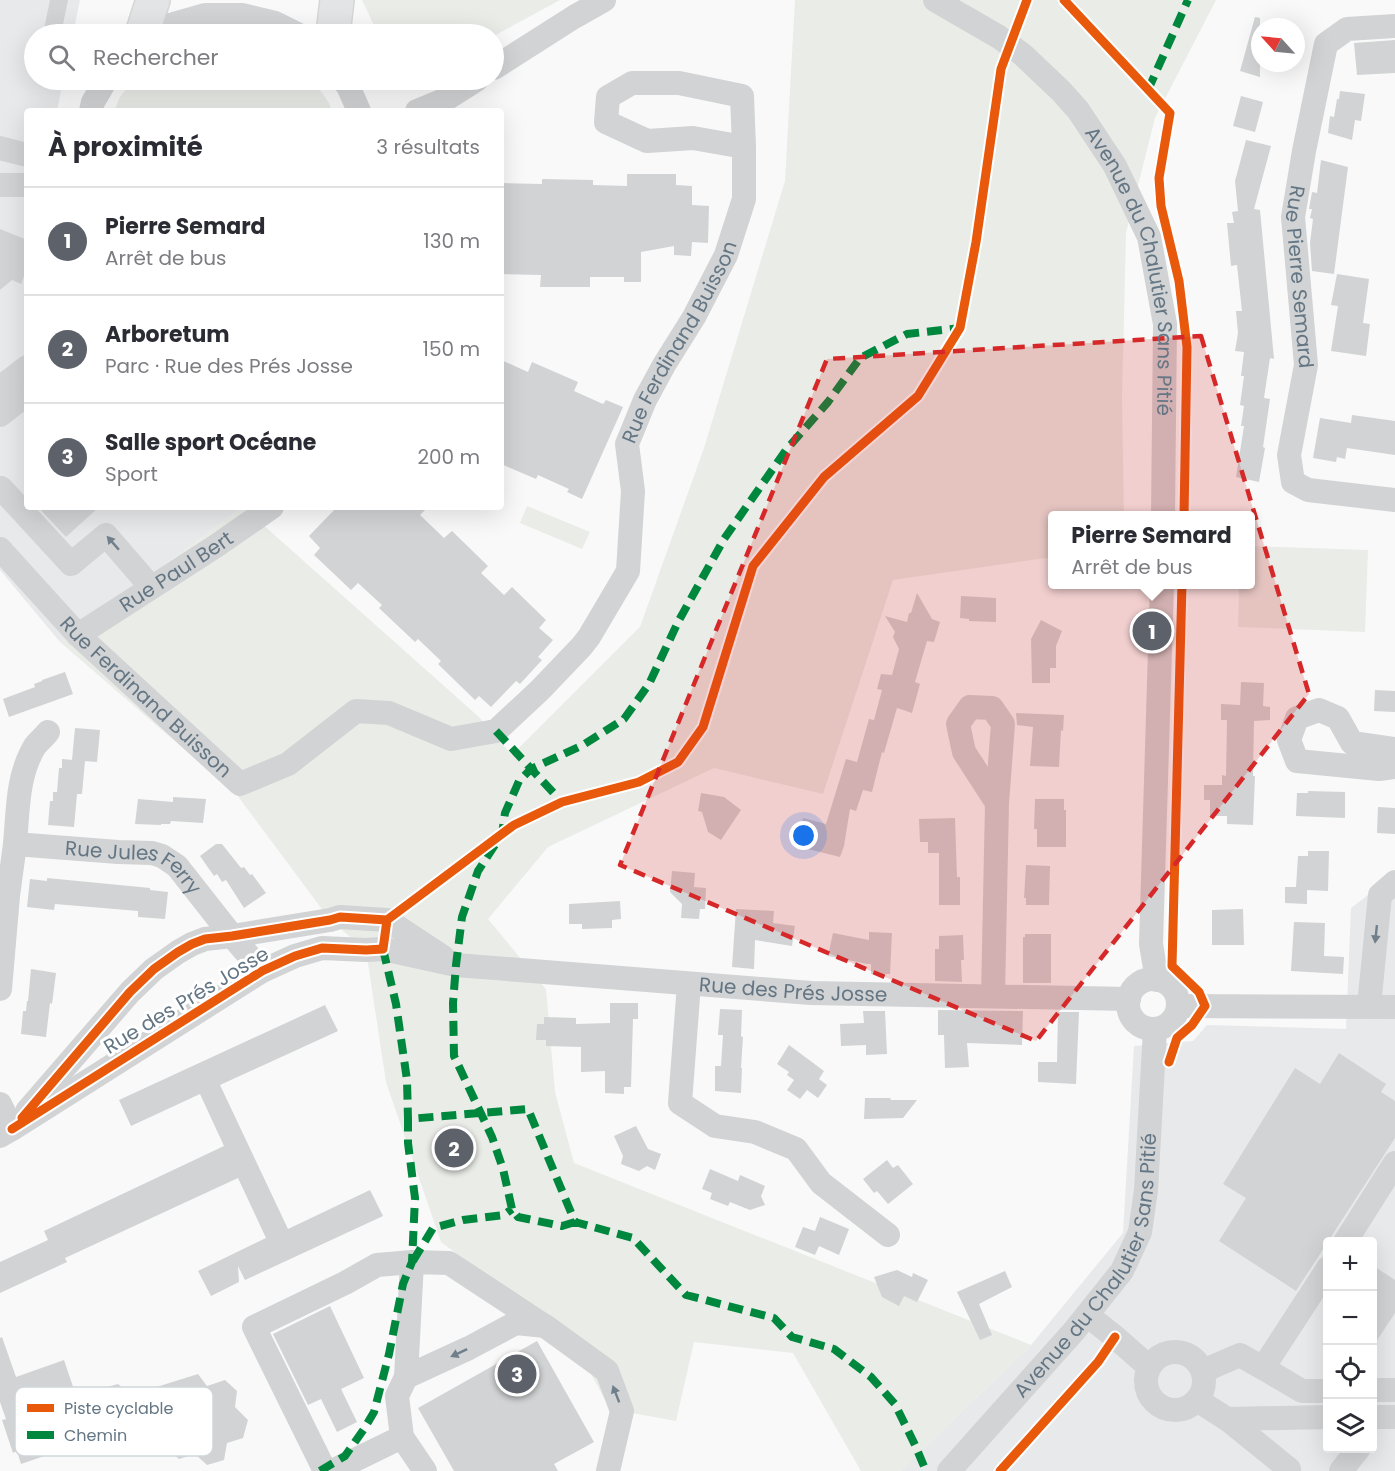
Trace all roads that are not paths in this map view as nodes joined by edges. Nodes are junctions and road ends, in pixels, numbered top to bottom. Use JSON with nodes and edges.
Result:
{"nodes":[{"id":1,"x":153,"y":0,"type":"edge"},
{"id":2,"x":337,"y":0,"type":"edge"},
{"id":3,"x":604,"y":0,"type":"edge"},
{"id":4,"x":935,"y":0,"type":"edge"},
{"id":5,"x":244,"y":7,"type":"edge"},
{"id":6,"x":145,"y":24,"type":"edge"},
{"id":7,"x":174,"y":24,"type":"edge"},
{"id":8,"x":278,"y":24,"type":"edge"},
{"id":9,"x":334,"y":24,"type":"edge"},
{"id":10,"x":1395,"y":26,"type":"edge"},
{"id":11,"x":504,"y":62,"type":"edge"},
{"id":12,"x":100,"y":90,"type":"edge"},
{"id":13,"x":350,"y":90,"type":"edge"},
{"id":14,"x":460,"y":90,"type":"edge"},
{"id":15,"x":92,"y":108,"type":"edge"},
{"id":16,"x":357,"y":108,"type":"edge"},
{"id":17,"x":424,"y":108,"type":"edge"},
{"id":18,"x":744,"y":147,"type":"junction"},
{"id":19,"x":0,"y":148,"type":"edge"},
{"id":20,"x":24,"y":154,"type":"edge"},
{"id":21,"x":0,"y":185,"type":"edge"},
{"id":22,"x":24,"y":185,"type":"edge"},
{"id":23,"x":18,"y":381,"type":"edge"},
{"id":24,"x":0,"y":399,"type":"edge"},
{"id":25,"x":0,"y":415,"type":"edge"},
{"id":26,"x":0,"y":489,"type":"edge"},
{"id":27,"x":1395,"y":500,"type":"edge"},
{"id":28,"x":268,"y":510,"type":"edge"},
{"id":29,"x":1163,"y":511,"type":"edge"},
{"id":30,"x":0,"y":549,"type":"edge"},
{"id":31,"x":151,"y":587,"type":"junction"},
{"id":32,"x":1162,"y":589,"type":"edge"},
{"id":33,"x":78,"y":634,"type":"junction"},
{"id":34,"x":48,"y":732,"type":"dead end"},
{"id":35,"x":1395,"y":749,"type":"edge"},
{"id":36,"x":1395,"y":767,"type":"edge"},
{"id":37,"x":997,"y":803,"type":"dead end"},
{"id":38,"x":15,"y":844,"type":"junction"},
{"id":39,"x":1395,"y":882,"type":"edge"},
{"id":40,"x":4,"y":896,"type":"edge"},
{"id":41,"x":231,"y":936,"type":"junction"},
{"id":42,"x":456,"y":966,"type":"junction"},
{"id":43,"x":262,"y":971,"type":"junction"},
{"id":44,"x":1158,"y":980,"type":"junction"},
{"id":45,"x":689,"y":984,"type":"junction"},
{"id":46,"x":0,"y":989,"type":"edge"},
{"id":47,"x":993,"y":996,"type":"junction"},
{"id":48,"x":1129,"y":999,"type":"junction"},
{"id":49,"x":1178,"y":1006,"type":"junction"},
{"id":50,"x":1369,"y":1006,"type":"junction"},
{"id":51,"x":1395,"y":1007,"type":"edge"},
{"id":52,"x":1155,"y":1029,"type":"junction"},
{"id":53,"x":0,"y":1104,"type":"edge"},
{"id":54,"x":6,"y":1133,"type":"edge"},
{"id":55,"x":1395,"y":1163,"type":"edge"},
{"id":56,"x":888,"y":1235,"type":"dead end"},
{"id":57,"x":1348,"y":1237,"type":"edge"},
{"id":58,"x":412,"y":1262,"type":"junction"},
{"id":59,"x":1323,"y":1276,"type":"edge"},
{"id":60,"x":1087,"y":1315,"type":"junction"},
{"id":61,"x":545,"y":1326,"type":"junction"},
{"id":62,"x":1149,"y":1367,"type":"junction"},
{"id":63,"x":1263,"y":1368,"type":"junction"},
{"id":64,"x":1203,"y":1373,"type":"junction"},
{"id":65,"x":406,"y":1377,"type":"junction"},
{"id":66,"x":1377,"y":1390,"type":"edge"},
{"id":67,"x":1395,"y":1390,"type":"edge"},
{"id":68,"x":1323,"y":1391,"type":"edge"},
{"id":69,"x":1197,"y":1400,"type":"junction"},
{"id":70,"x":1323,"y":1417,"type":"edge"},
{"id":71,"x":1227,"y":1419,"type":"junction"},
{"id":72,"x":402,"y":1437,"type":"junction"},
{"id":73,"x":1356,"y":1453,"type":"edge"},
{"id":74,"x":1289,"y":1470,"type":"edge"},
{"id":75,"x":325,"y":1471,"type":"edge"},
{"id":76,"x":332,"y":1471,"type":"edge"},
{"id":77,"x":425,"y":1471,"type":"edge"},
{"id":78,"x":608,"y":1471,"type":"edge"},
{"id":79,"x":949,"y":1471,"type":"edge"},
{"id":80,"x":1341,"y":1471,"type":"edge"}],
"edges":[{"from":1,"to":6,"type":"highway"},
{"from":2,"to":9,"type":"highway"},
{"from":3,"to":11,"type":"street"},
{"from":4,"to":29,"type":"street","name":"Avenue du Chalutier Sans Pitié"},
{"from":5,"to":7,"type":"street"},
{"from":5,"to":8,"type":"street"},
{"from":10,"to":27,"type":"street","name":"Rue Pierre Semard"},
{"from":12,"to":15,"type":"street"},
{"from":13,"to":16,"type":"street"},
{"from":14,"to":17,"type":"street"},
{"from":18,"to":18,"type":"street","name":"Rue Ferdinand Buisson"},
{"from":18,"to":33,"type":"street","name":"Rue Ferdinand Buisson"},
{"from":19,"to":20,"type":"street"},
{"from":21,"to":22,"type":"street"},
{"from":23,"to":24,"type":"street"},
{"from":23,"to":25,"type":"street"},
{"from":31,"to":26,"type":"street","one_way":true},
{"from":28,"to":31,"type":"street","name":"Rue Paul Bert"},
{"from":30,"to":33,"type":"street","name":"Rue Ferdinand Buisson"},
{"from":31,"to":33,"type":"street","name":"Rue Paul Bert"},
{"from":32,"to":44,"type":"street"},
{"from":34,"to":38,"type":"street"},
{"from":35,"to":36,"type":"street"},
{"from":37,"to":47,"type":"street"},
{"from":38,"to":40,"type":"street"},
{"from":38,"to":41,"type":"street","name":"Rue Jules Ferry"},
{"from":39,"to":50,"type":"street","one_way":true},
{"from":40,"to":46,"type":"street"},
{"from":41,"to":42,"type":"street","name":"Rue des Prés Josse"},
{"from":41,"to":43,"type":"street","name":"Rue Jules Ferry"},
{"from":41,"to":54,"type":"street","name":"Rue des Prés Josse"},
{"from":42,"to":43,"type":"street","name":"Rue des Prés Josse"},
{"from":42,"to":45,"type":"street","name":"Rue des Prés Josse"},
{"from":43,"to":54,"type":"street","name":"Rue des Prés Josse"},
{"from":44,"to":48,"type":"street"},
{"from":44,"to":49,"type":"street"},
{"from":45,"to":47,"type":"street","name":"Rue des Prés Josse"},
{"from":45,"to":56,"type":"street"},
{"from":47,"to":48,"type":"street","name":"Rue des Prés Josse"},
{"from":48,"to":52,"type":"street"},
{"from":49,"to":50,"type":"street"},
{"from":49,"to":52,"type":"street"},
{"from":50,"to":51,"type":"street"},
{"from":52,"to":60,"type":"street","name":"Avenue du Chalutier Sans Pitié"},
{"from":53,"to":54,"type":"street"},
{"from":55,"to":57,"type":"street"},
{"from":58,"to":61,"type":"street"},
{"from":58,"to":65,"type":"street"},
{"from":58,"to":75,"type":"street"},
{"from":59,"to":63,"type":"street"},
{"from":60,"to":62,"type":"street"},
{"from":60,"to":79,"type":"street","name":"Avenue du Chalutier Sans Pitié"},
{"from":61,"to":65,"type":"street","one_way":true},
{"from":78,"to":61,"type":"street","one_way":true},
{"from":62,"to":64,"type":"street"},
{"from":62,"to":69,"type":"street"},
{"from":63,"to":64,"type":"street"},
{"from":63,"to":68,"type":"street"},
{"from":64,"to":69,"type":"street"},
{"from":65,"to":72,"type":"street"},
{"from":66,"to":67,"type":"street"},
{"from":69,"to":71,"type":"street"},
{"from":70,"to":71,"type":"street"},
{"from":71,"to":74,"type":"street"},
{"from":72,"to":76,"type":"street"},
{"from":72,"to":77,"type":"street"},
{"from":73,"to":80,"type":"street"}]}
